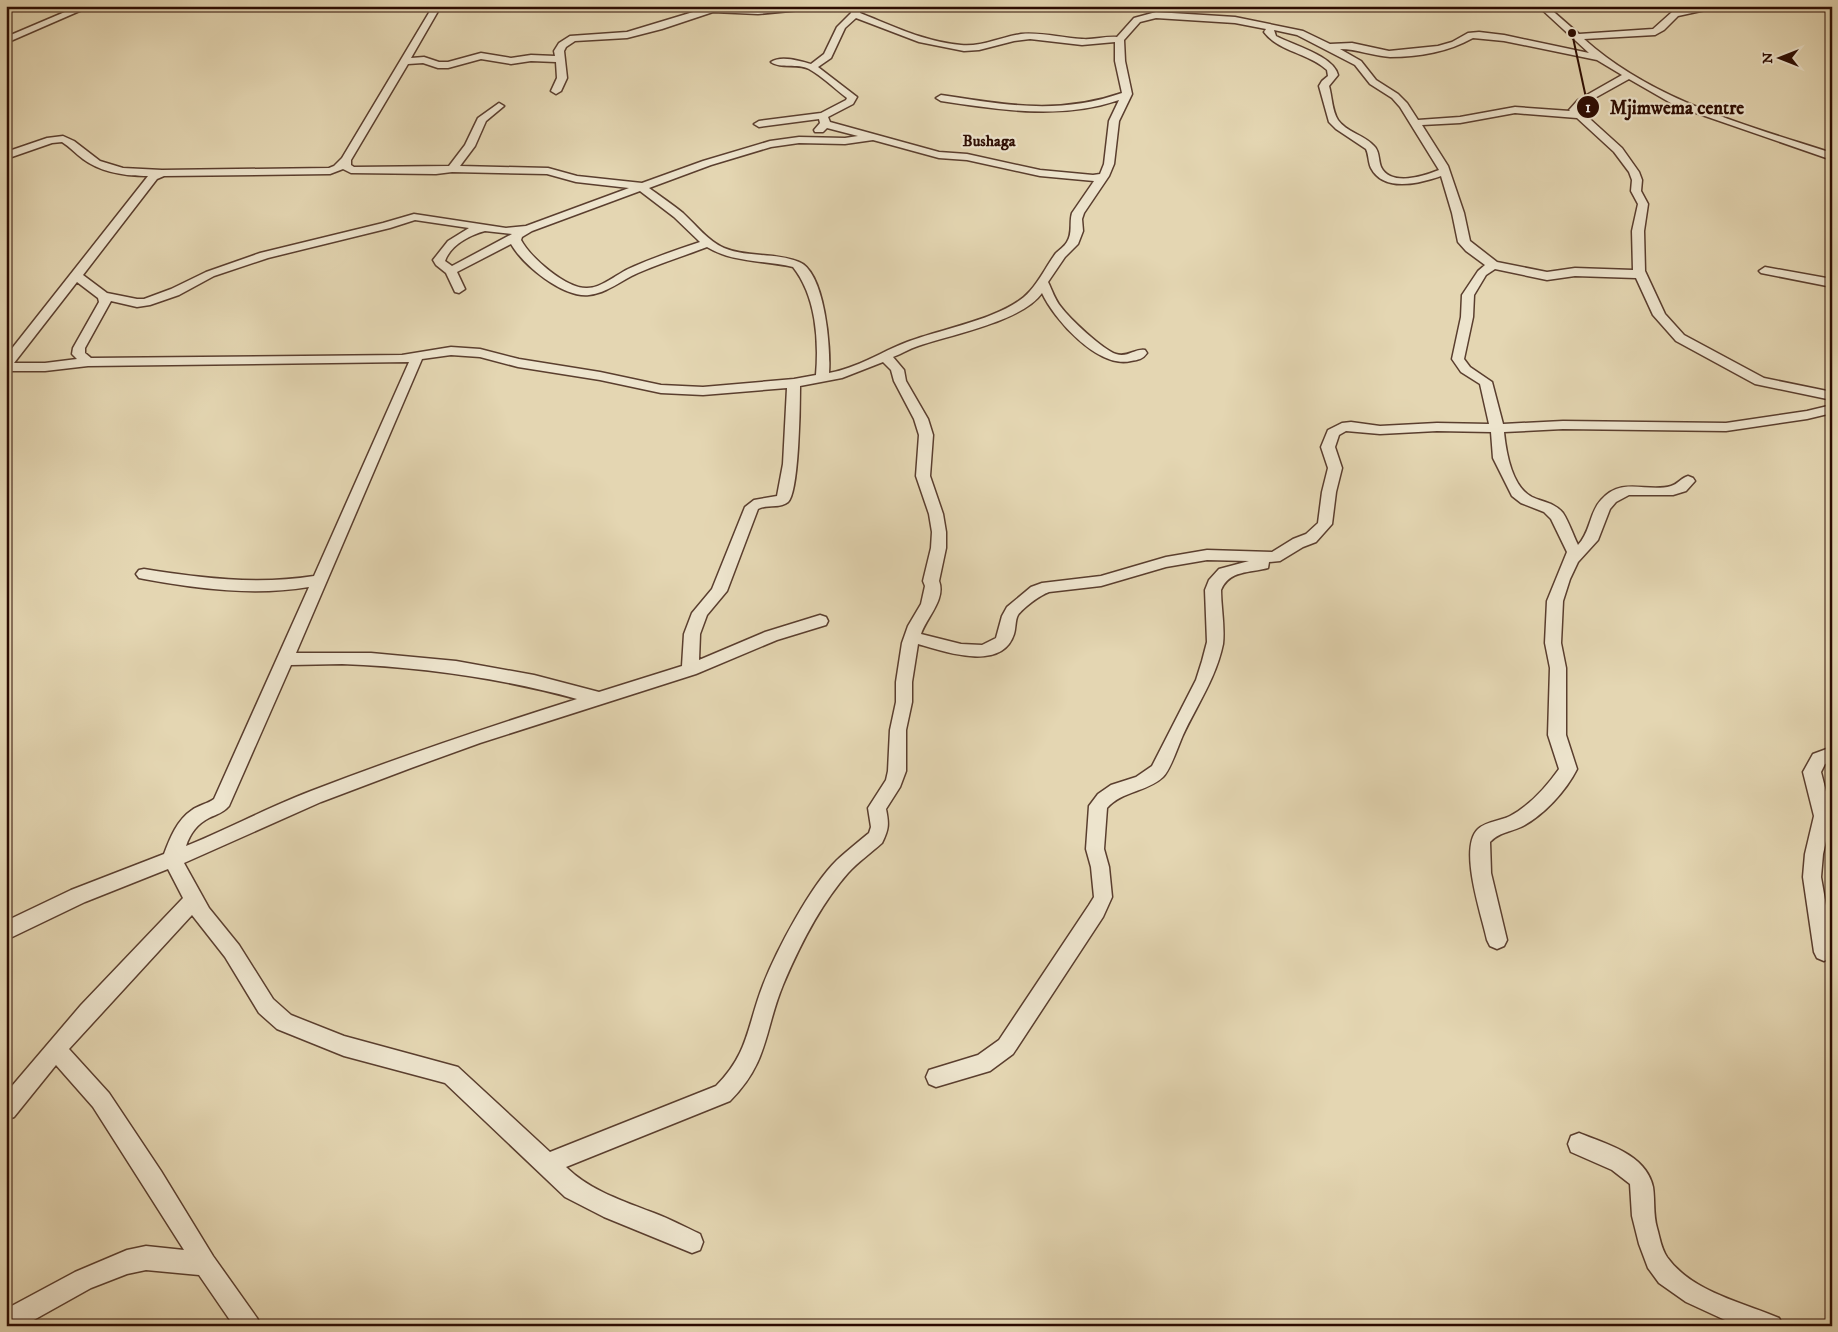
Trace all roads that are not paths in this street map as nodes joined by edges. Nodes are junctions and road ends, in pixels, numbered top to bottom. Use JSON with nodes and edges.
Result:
{"nodes":[{"id":1,"x":87,"y":6,"type":"edge"},
{"id":2,"x":437,"y":6,"type":"edge"},
{"id":3,"x":811,"y":6,"type":"edge"},
{"id":4,"x":1542,"y":6,"type":"edge"},
{"id":5,"x":1720,"y":6,"type":"edge"},
{"id":6,"x":855,"y":10,"type":"edge"},
{"id":7,"x":1271,"y":28,"type":"junction"},
{"id":8,"x":1576,"y":37,"type":"junction"},
{"id":9,"x":6,"y":40,"type":"edge"},
{"id":10,"x":1120,"y":40,"type":"junction"},
{"id":11,"x":1329,"y":46,"type":"junction"},
{"id":12,"x":1600,"y":58,"type":"junction"},
{"id":13,"x":560,"y":59,"type":"junction"},
{"id":14,"x":403,"y":61,"type":"junction"},
{"id":15,"x":776,"y":62,"type":"dead end"},
{"id":16,"x":812,"y":67,"type":"junction"},
{"id":17,"x":1629,"y":75,"type":"junction"},
{"id":18,"x":556,"y":91,"type":"dead end"},
{"id":19,"x":1127,"y":94,"type":"junction"},
{"id":20,"x":941,"y":98,"type":"dead end"},
{"id":21,"x":499,"y":106,"type":"dead end"},
{"id":22,"x":1577,"y":115,"type":"junction"},
{"id":23,"x":824,"y":120,"type":"junction"},
{"id":24,"x":1414,"y":123,"type":"junction"},
{"id":25,"x":759,"y":124,"type":"dead end"},
{"id":26,"x":873,"y":137,"type":"junction"},
{"id":27,"x":799,"y":140,"type":"junction"},
{"id":28,"x":6,"y":156,"type":"edge"},
{"id":29,"x":1832,"y":157,"type":"edge"},
{"id":30,"x":346,"y":160,"type":"junction"},
{"id":31,"x":452,"y":169,"type":"junction"},
{"id":32,"x":1445,"y":171,"type":"junction"},
{"id":33,"x":163,"y":173,"type":"junction"},
{"id":34,"x":1104,"y":176,"type":"junction"},
{"id":35,"x":643,"y":187,"type":"junction"},
{"id":36,"x":484,"y":228,"type":"junction"},
{"id":37,"x":528,"y":229,"type":"junction"},
{"id":38,"x":516,"y":237,"type":"junction"},
{"id":39,"x":708,"y":243,"type":"junction"},
{"id":40,"x":1493,"y":265,"type":"junction"},
{"id":41,"x":451,"y":271,"type":"junction"},
{"id":42,"x":1765,"y":271,"type":"dead end"},
{"id":43,"x":1640,"y":274,"type":"junction"},
{"id":44,"x":76,"y":275,"type":"junction"},
{"id":45,"x":1043,"y":283,"type":"junction"},
{"id":46,"x":1832,"y":283,"type":"edge"},
{"id":47,"x":459,"y":288,"type":"dead end"},
{"id":48,"x":104,"y":296,"type":"junction"},
{"id":49,"x":1141,"y":353,"type":"dead end"},
{"id":50,"x":417,"y":357,"type":"junction"},
{"id":51,"x":885,"y":357,"type":"junction"},
{"id":52,"x":88,"y":362,"type":"junction"},
{"id":53,"x":6,"y":366,"type":"edge"},
{"id":54,"x":822,"y":378,"type":"junction"},
{"id":55,"x":794,"y":383,"type":"junction"},
{"id":56,"x":1832,"y":396,"type":"edge"},
{"id":57,"x":1832,"y":409,"type":"edge"},
{"id":58,"x":1497,"y":428,"type":"junction"},
{"id":59,"x":1688,"y":481,"type":"dead end"},
{"id":60,"x":1276,"y":557,"type":"junction"},
{"id":61,"x":1572,"y":559,"type":"junction"},
{"id":62,"x":144,"y":574,"type":"dead end"},
{"id":63,"x":320,"y":580,"type":"junction"},
{"id":64,"x":820,"y":621,"type":"dead end"},
{"id":65,"x":912,"y":637,"type":"junction"},
{"id":66,"x":286,"y":659,"type":"junction"},
{"id":67,"x":690,"y":670,"type":"junction"},
{"id":68,"x":598,"y":698,"type":"junction"},
{"id":69,"x":1832,"y":754,"type":"edge"},
{"id":70,"x":1824,"y":846,"type":"edge"},
{"id":71,"x":172,"y":858,"type":"junction"},
{"id":72,"x":193,"y":900,"type":"junction"},
{"id":73,"x":6,"y":931,"type":"edge"},
{"id":74,"x":1498,"y":940,"type":"dead end"},
{"id":75,"x":1824,"y":952,"type":"dead end"},
{"id":76,"x":56,"y":1049,"type":"junction"},
{"id":77,"x":936,"y":1076,"type":"dead end"},
{"id":78,"x":6,"y":1110,"type":"edge"},
{"id":79,"x":1579,"y":1144,"type":"dead end"},
{"id":80,"x":547,"y":1164,"type":"junction"},
{"id":81,"x":692,"y":1242,"type":"dead end"},
{"id":82,"x":205,"y":1264,"type":"junction"},
{"id":83,"x":6,"y":1322,"type":"edge"},
{"id":84,"x":249,"y":1326,"type":"edge"},
{"id":85,"x":1771,"y":1326,"type":"edge"}],
"edges":[{"from":1,"to":9,"type":"street"},
{"from":2,"to":14,"type":"street"},
{"from":3,"to":13,"type":"street"},
{"from":4,"to":8,"type":"street"},
{"from":5,"to":8,"type":"street"},
{"from":6,"to":10,"type":"street"},
{"from":6,"to":16,"type":"street"},
{"from":7,"to":10,"type":"street"},
{"from":7,"to":11,"type":"street"},
{"from":7,"to":32,"type":"street"},
{"from":8,"to":12,"type":"street"},
{"from":10,"to":19,"type":"street"},
{"from":11,"to":12,"type":"street"},
{"from":11,"to":24,"type":"street"},
{"from":12,"to":17,"type":"street"},
{"from":13,"to":14,"type":"street"},
{"from":13,"to":18,"type":"street"},
{"from":14,"to":30,"type":"street"},
{"from":15,"to":16,"type":"street"},
{"from":16,"to":23,"type":"street"},
{"from":17,"to":22,"type":"street"},
{"from":17,"to":29,"type":"street"},
{"from":19,"to":20,"type":"street"},
{"from":19,"to":34,"type":"street"},
{"from":21,"to":31,"type":"street"},
{"from":22,"to":24,"type":"street"},
{"from":22,"to":43,"type":"street"},
{"from":23,"to":25,"type":"street"},
{"from":23,"to":26,"type":"street"},
{"from":23,"to":27,"type":"street"},
{"from":24,"to":32,"type":"street"},
{"from":26,"to":27,"type":"street"},
{"from":26,"to":34,"type":"street"},
{"from":27,"to":35,"type":"street"},
{"from":28,"to":33,"type":"street"},
{"from":30,"to":31,"type":"street"},
{"from":30,"to":33,"type":"street"},
{"from":31,"to":35,"type":"street"},
{"from":32,"to":40,"type":"street"},
{"from":33,"to":44,"type":"street"},
{"from":34,"to":45,"type":"street"},
{"from":35,"to":37,"type":"street"},
{"from":35,"to":39,"type":"street"},
{"from":36,"to":37,"type":"street"},
{"from":36,"to":41,"type":"street"},
{"from":36,"to":48,"type":"street"},
{"from":37,"to":38,"type":"street"},
{"from":38,"to":39,"type":"street"},
{"from":38,"to":41,"type":"street"},
{"from":39,"to":54,"type":"street"},
{"from":40,"to":43,"type":"street"},
{"from":40,"to":58,"type":"street"},
{"from":41,"to":47,"type":"street"},
{"from":42,"to":46,"type":"street"},
{"from":43,"to":56,"type":"street"},
{"from":44,"to":48,"type":"street"},
{"from":44,"to":53,"type":"street"},
{"from":45,"to":49,"type":"street"},
{"from":45,"to":51,"type":"street"},
{"from":48,"to":52,"type":"street"},
{"from":50,"to":52,"type":"street"},
{"from":50,"to":55,"type":"street"},
{"from":50,"to":63,"type":"street"},
{"from":51,"to":54,"type":"street"},
{"from":51,"to":65,"type":"street"},
{"from":52,"to":53,"type":"street"},
{"from":54,"to":55,"type":"street"},
{"from":55,"to":67,"type":"street"},
{"from":57,"to":58,"type":"street"},
{"from":58,"to":60,"type":"street"},
{"from":58,"to":61,"type":"street"},
{"from":59,"to":61,"type":"street"},
{"from":60,"to":65,"type":"street"},
{"from":60,"to":77,"type":"street"},
{"from":61,"to":74,"type":"street"},
{"from":62,"to":63,"type":"street"},
{"from":63,"to":66,"type":"street"},
{"from":64,"to":67,"type":"street"},
{"from":65,"to":80,"type":"street"},
{"from":66,"to":68,"type":"street"},
{"from":66,"to":71,"type":"street"},
{"from":67,"to":68,"type":"street"},
{"from":68,"to":71,"type":"street"},
{"from":69,"to":70,"type":"street"},
{"from":70,"to":75,"type":"street"},
{"from":71,"to":72,"type":"street"},
{"from":71,"to":73,"type":"street"},
{"from":72,"to":76,"type":"street"},
{"from":72,"to":80,"type":"street"},
{"from":76,"to":78,"type":"street"},
{"from":76,"to":82,"type":"street"},
{"from":79,"to":85,"type":"street"},
{"from":80,"to":81,"type":"street"},
{"from":82,"to":83,"type":"street"},
{"from":82,"to":84,"type":"street"}]}
